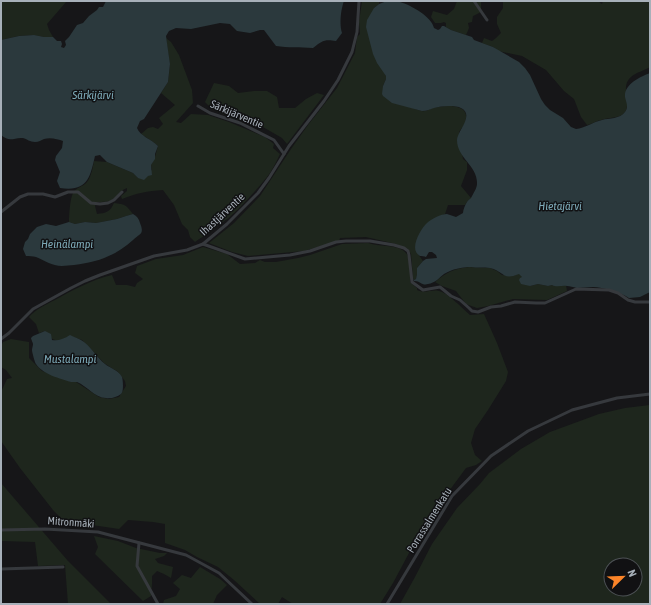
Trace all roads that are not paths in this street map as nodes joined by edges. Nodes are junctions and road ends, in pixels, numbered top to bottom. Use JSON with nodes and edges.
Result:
{"nodes":[{"id":1,"x":359,"y":1,"type":"edge"},
{"id":2,"x":474,"y":1,"type":"edge"},
{"id":3,"x":487,"y":20,"type":"dead end"},
{"id":4,"x":198,"y":106,"type":"dead end"},
{"id":5,"x":284,"y":154,"type":"junction"},
{"id":6,"x":122,"y":192,"type":"dead end"},
{"id":7,"x":1,"y":212,"type":"edge"},
{"id":8,"x":203,"y":244,"type":"junction"},
{"id":9,"x":650,"y":302,"type":"edge"},
{"id":10,"x":1,"y":339,"type":"edge"},
{"id":11,"x":650,"y":394,"type":"edge"},
{"id":12,"x":1,"y":530,"type":"edge"},
{"id":13,"x":139,"y":543,"type":"junction"},
{"id":14,"x":63,"y":567,"type":"dead end"},
{"id":15,"x":1,"y":569,"type":"edge"},
{"id":16,"x":158,"y":604,"type":"edge"},
{"id":17,"x":252,"y":604,"type":"edge"},
{"id":18,"x":387,"y":604,"type":"edge"}],
"edges":[{"from":1,"to":5,"type":"street","name":"Ihastjärventie"},
{"from":2,"to":3,"type":"street"},
{"from":4,"to":5,"type":"street","name":"Särkijärventie"},
{"from":5,"to":8,"type":"street","name":"Ihastjärventie"},
{"from":6,"to":7,"type":"street"},
{"from":8,"to":9,"type":"street"},
{"from":8,"to":10,"type":"street","name":"Ihastjärventie"},
{"from":11,"to":18,"type":"street","name":"Porrassalmenkatu"},
{"from":12,"to":13,"type":"street","name":"Mitronmäki"},
{"from":13,"to":16,"type":"street"},
{"from":13,"to":17,"type":"street","name":"Mitronmäki"},
{"from":14,"to":15,"type":"street"}]}
